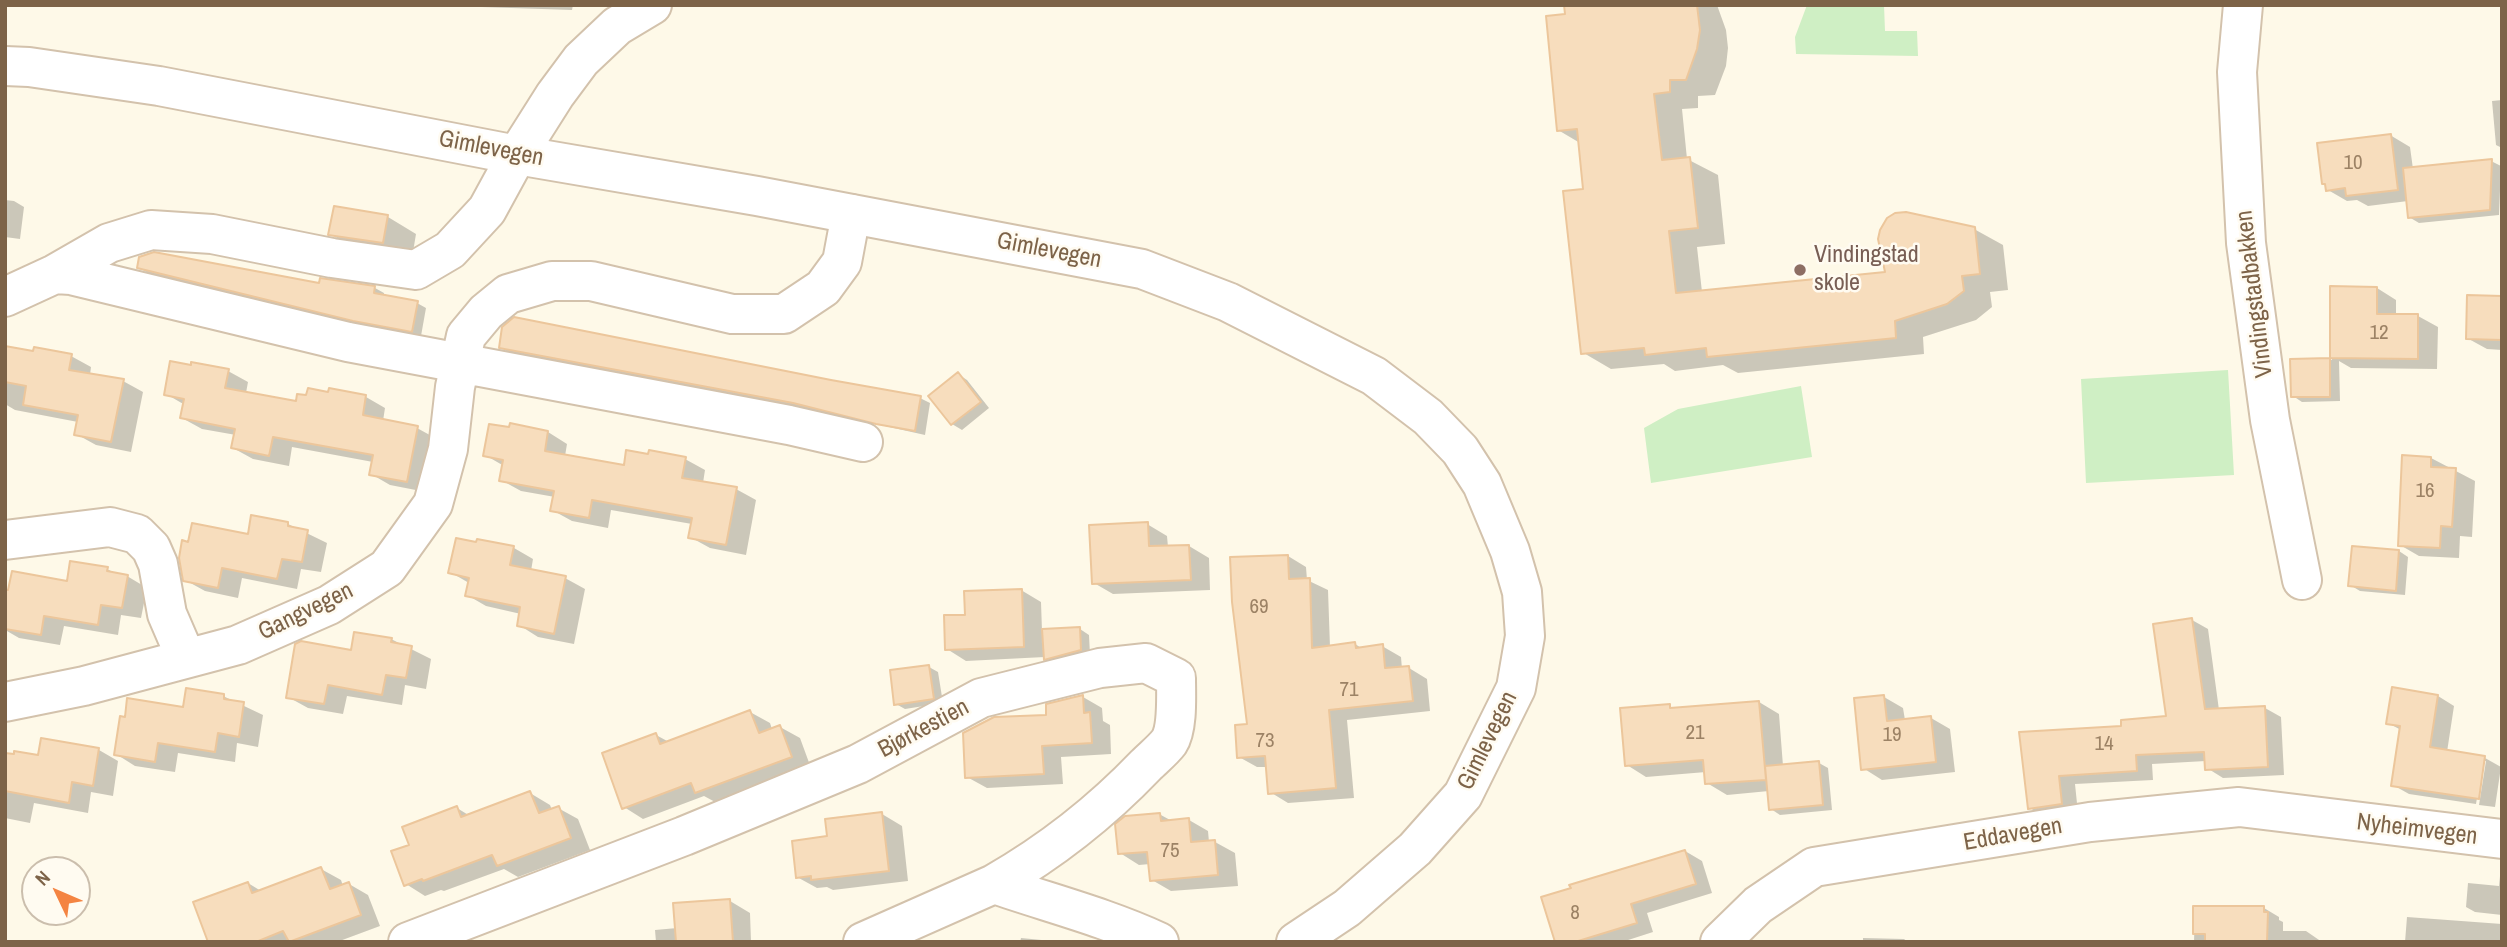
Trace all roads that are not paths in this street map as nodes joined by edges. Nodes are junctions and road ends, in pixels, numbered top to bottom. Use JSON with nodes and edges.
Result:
{"nodes":[{"id":1,"x":652,"y":5,"type":"edge"},
{"id":2,"x":2243,"y":5,"type":"edge"},
{"id":3,"x":5,"y":66,"type":"edge"},
{"id":4,"x":517,"y":155,"type":"junction"},
{"id":5,"x":851,"y":214,"type":"junction"},
{"id":6,"x":55,"y":274,"type":"junction"},
{"id":7,"x":5,"y":297,"type":"edge"},
{"id":8,"x":461,"y":364,"type":"junction"},
{"id":9,"x":863,"y":442,"type":"dead end"},
{"id":10,"x":5,"y":540,"type":"edge"},
{"id":11,"x":2302,"y":580,"type":"dead end"},
{"id":12,"x":186,"y":657,"type":"junction"},
{"id":13,"x":5,"y":702,"type":"edge"},
{"id":14,"x":2332,"y":819,"type":"joint"},
{"id":15,"x":2502,"y":839,"type":"edge"},
{"id":16,"x":994,"y":884,"type":"junction"},
{"id":17,"x":408,"y":942,"type":"edge"},
{"id":18,"x":863,"y":942,"type":"edge"},
{"id":19,"x":1159,"y":942,"type":"edge"},
{"id":20,"x":1296,"y":942,"type":"edge"},
{"id":21,"x":1720,"y":942,"type":"edge"}],
"edges":[{"from":1,"to":4,"type":"street"},
{"from":2,"to":11,"type":"street","name":"Vindingstadbakken"},
{"from":3,"to":4,"type":"street","name":"Gimlevegen"},
{"from":4,"to":5,"type":"street","name":"Gimlevegen"},
{"from":4,"to":6,"type":"street"},
{"from":5,"to":8,"type":"street","name":"Gangvegen"},
{"from":5,"to":20,"type":"street","name":"Gimlevegen"},
{"from":6,"to":7,"type":"street"},
{"from":6,"to":8,"type":"street"},
{"from":8,"to":9,"type":"street"},
{"from":8,"to":12,"type":"street","name":"Gangvegen"},
{"from":10,"to":12,"type":"street"},
{"from":12,"to":13,"type":"street","name":"Gangvegen"},
{"from":14,"to":15,"type":"street","name":"Nyheimvegen"},
{"from":14,"to":21,"type":"street","name":"Eddavegen"},
{"from":16,"to":17,"type":"street","name":"Bjørkestien"},
{"from":16,"to":18,"type":"street","name":"Bjørkestien"},
{"from":16,"to":19,"type":"street"}]}
